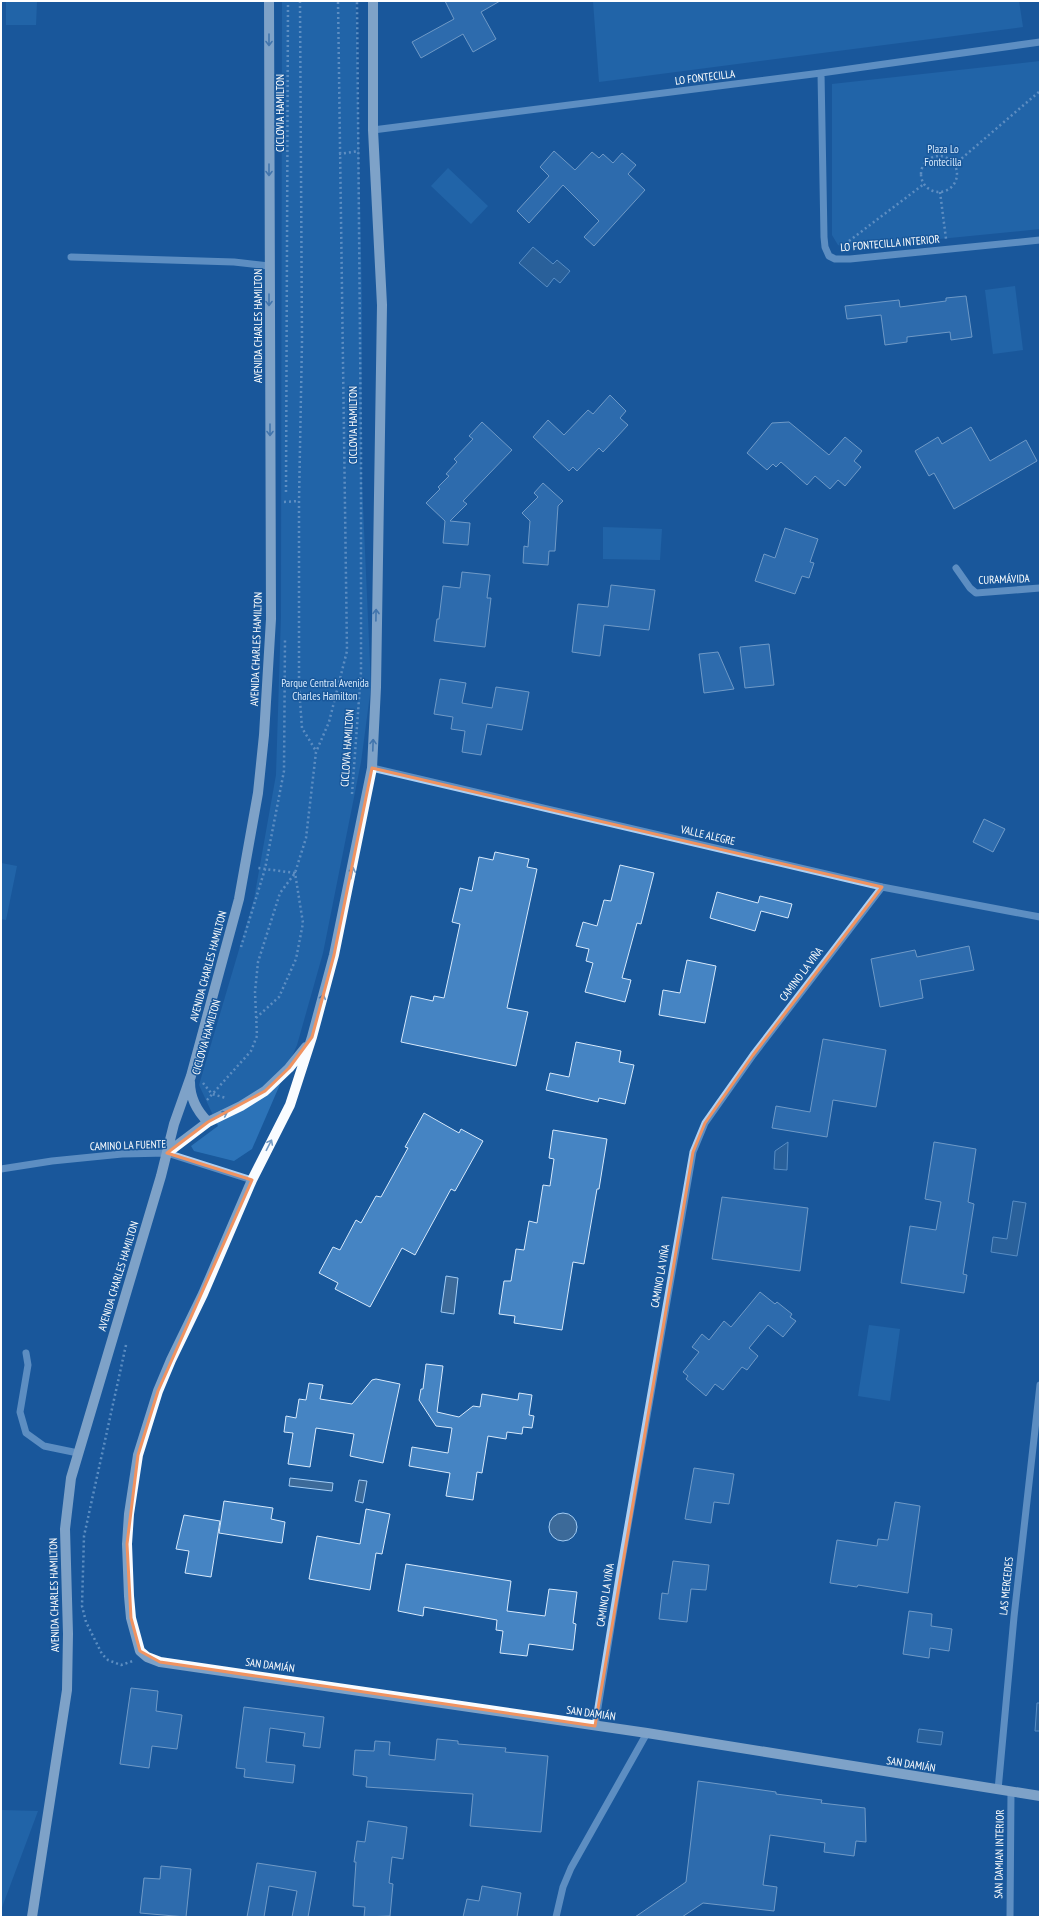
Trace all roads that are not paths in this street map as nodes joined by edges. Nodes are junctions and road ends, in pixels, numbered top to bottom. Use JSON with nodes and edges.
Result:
{"nodes":[{"id":1,"x":269,"y":1,"type":"edge"},
{"id":2,"x":373,"y":1,"type":"edge"},
{"id":3,"x":1040,"y":42,"type":"edge"},
{"id":4,"x":821,"y":73,"type":"junction"},
{"id":5,"x":373,"y":130,"type":"junction"},
{"id":6,"x":1040,"y":240,"type":"edge"},
{"id":7,"x":71,"y":257,"type":"dead end"},
{"id":8,"x":269,"y":266,"type":"junction"},
{"id":9,"x":956,"y":568,"type":"dead end"},
{"id":10,"x":1040,"y":588,"type":"edge"},
{"id":11,"x":372,"y":768,"type":"junction"},
{"id":12,"x":882,"y":886,"type":"junction"},
{"id":13,"x":1040,"y":917,"type":"edge"},
{"id":14,"x":312,"y":1037,"type":"junction"},
{"id":15,"x":190,"y":1076,"type":"junction"},
{"id":16,"x":208,"y":1122,"type":"junction"},
{"id":17,"x":168,"y":1153,"type":"junction"},
{"id":18,"x":1,"y":1169,"type":"edge"},
{"id":19,"x":252,"y":1180,"type":"junction"},
{"id":20,"x":26,"y":1353,"type":"dead end"},
{"id":21,"x":1040,"y":1385,"type":"edge"},
{"id":22,"x":78,"y":1453,"type":"junction"},
{"id":23,"x":595,"y":1726,"type":"junction"},
{"id":24,"x":647,"y":1733,"type":"junction"},
{"id":25,"x":998,"y":1790,"type":"junction"},
{"id":26,"x":1011,"y":1792,"type":"junction"},
{"id":27,"x":1040,"y":1796,"type":"edge"},
{"id":28,"x":32,"y":1917,"type":"edge"},
{"id":29,"x":556,"y":1917,"type":"edge"},
{"id":30,"x":1010,"y":1917,"type":"edge"}],
"edges":[{"from":1,"to":8,"type":"main road","name":"AVENIDA CHARLES HAMILTON","one_way":true},
{"from":2,"to":5,"type":"main road"},
{"from":3,"to":4,"type":"street","name":"LO FONTECILLA"},
{"from":4,"to":5,"type":"street","name":"LO FONTECILLA"},
{"from":4,"to":6,"type":"street","name":"LO FONTECILLA INTERIOR"},
{"from":11,"to":5,"type":"main road","one_way":true},
{"from":7,"to":8,"type":"street"},
{"from":8,"to":15,"type":"main road","name":"AVENIDA CHARLES HAMILTON","one_way":true},
{"from":9,"to":10,"type":"street","name":"CURAMÁVIDA"},
{"from":11,"to":12,"type":"street","name":"VALLE ALEGRE"},
{"from":14,"to":11,"type":"main road","one_way":true},
{"from":12,"to":13,"type":"street","name":"VALLE ALEGRE"},
{"from":12,"to":23,"type":"street","name":"CAMINO LA VIÑA"},
{"from":16,"to":14,"type":"main road","one_way":true},
{"from":19,"to":14,"type":"main road","one_way":true},
{"from":15,"to":16,"type":"main road"},
{"from":15,"to":17,"type":"main road","name":"AVENIDA CHARLES HAMILTON"},
{"from":16,"to":17,"type":"main road"},
{"from":17,"to":18,"type":"street","name":"CAMINO LA FUENTE"},
{"from":17,"to":19,"type":"street","name":"CAMINO LA FUENTE"},
{"from":17,"to":22,"type":"main road","name":"AVENIDA CHARLES HAMILTON"},
{"from":19,"to":23,"type":"main road","name":"SAN DAMIÁN"},
{"from":20,"to":22,"type":"street"},
{"from":21,"to":25,"type":"street","name":"LAS MERCEDES"},
{"from":22,"to":28,"type":"main road","name":"AVENIDA CHARLES HAMILTON"},
{"from":23,"to":24,"type":"main road","name":"SAN DAMIÁN"},
{"from":24,"to":25,"type":"main road","name":"SAN DAMIÁN"},
{"from":24,"to":29,"type":"street"},
{"from":25,"to":26,"type":"main road","name":"SAN DAMIÁN"},
{"from":26,"to":27,"type":"main road","name":"SAN DAMIÁN"},
{"from":26,"to":30,"type":"street","name":"SAN DAMIAN INTERIOR"}]}
